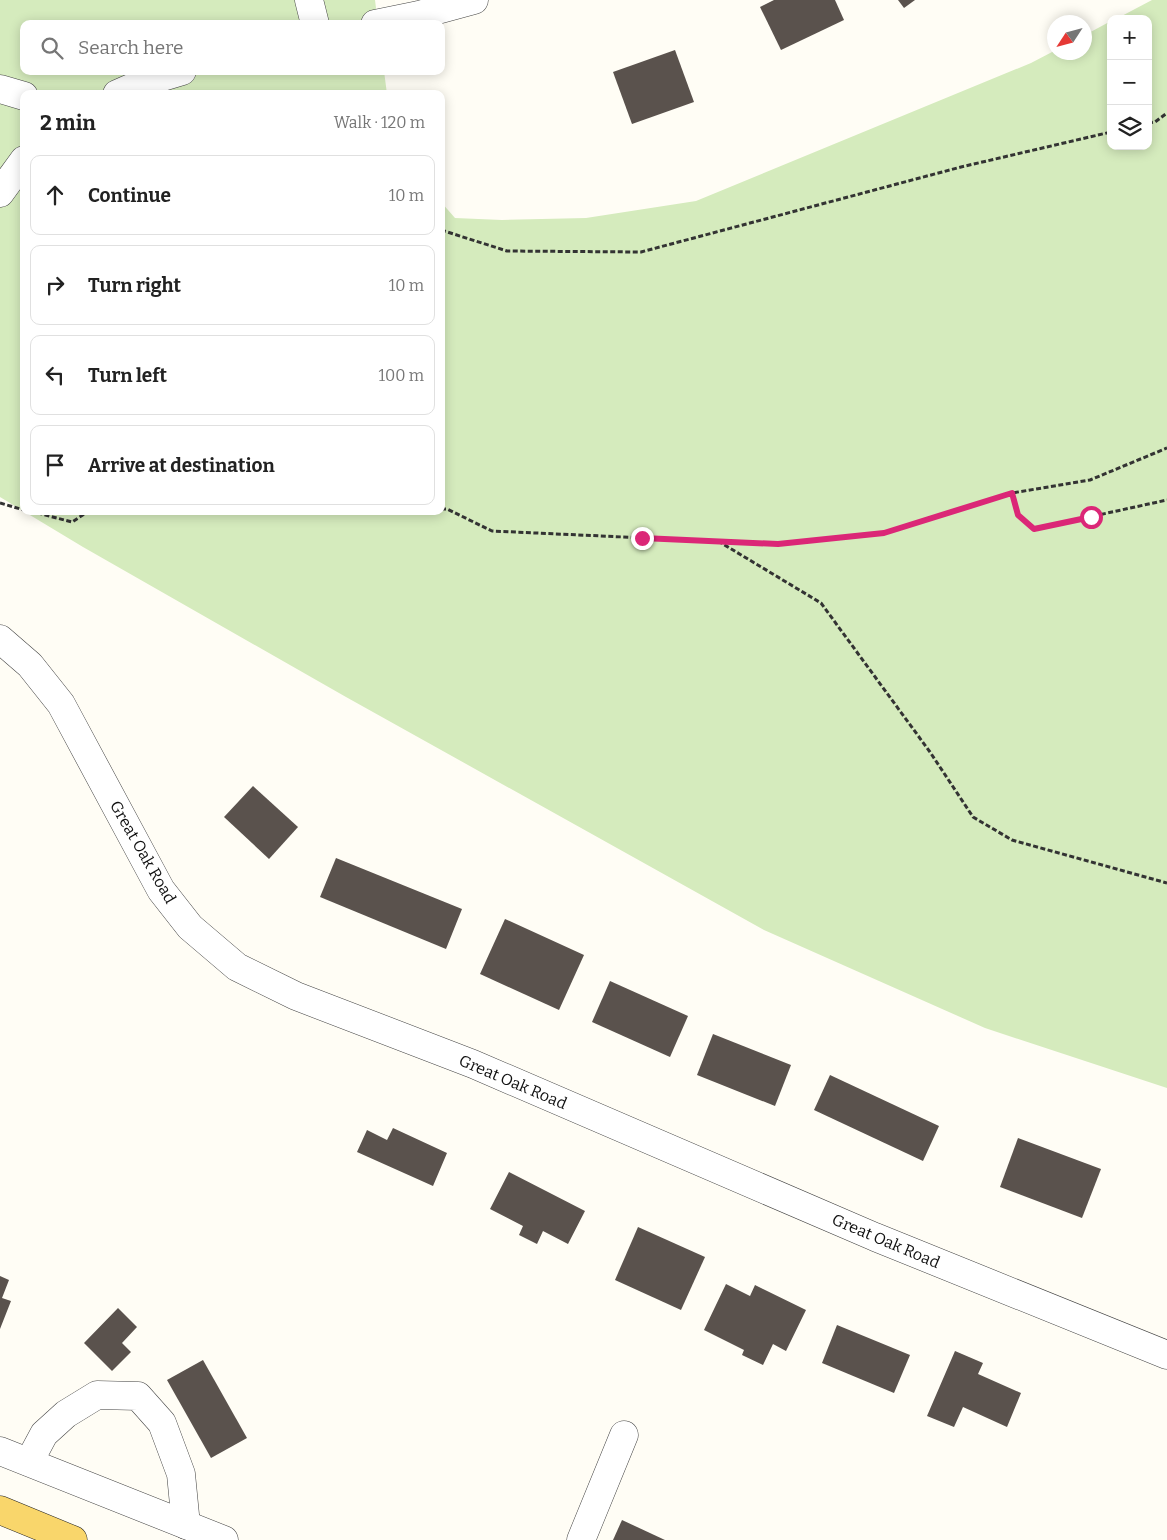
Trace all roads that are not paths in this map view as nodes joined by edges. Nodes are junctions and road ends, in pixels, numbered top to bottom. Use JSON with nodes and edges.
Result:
{"nodes":[{"id":1,"x":309,"y":0,"type":"edge"},
{"id":2,"x":474,"y":0,"type":"edge"},
{"id":3,"x":419,"y":8,"type":"edge"},
{"id":4,"x":314,"y":20,"type":"edge"},
{"id":5,"x":386,"y":20,"type":"edge"},
{"id":6,"x":169,"y":75,"type":"edge"},
{"id":7,"x":0,"y":89,"type":"edge"},
{"id":8,"x":126,"y":90,"type":"edge"},
{"id":9,"x":20,"y":95,"type":"edge"},
{"id":10,"x":20,"y":166,"type":"edge"},
{"id":11,"x":0,"y":193,"type":"edge"},
{"id":12,"x":0,"y":639,"type":"edge"},
{"id":13,"x":1167,"y":1355,"type":"edge"},
{"id":14,"x":624,"y":1435,"type":"dead end"},
{"id":15,"x":0,"y":1451,"type":"edge"},
{"id":16,"x":29,"y":1462,"type":"junction"},
{"id":17,"x":0,"y":1510,"type":"edge"},
{"id":18,"x":186,"y":1525,"type":"junction"},
{"id":19,"x":73,"y":1540,"type":"edge"},
{"id":20,"x":224,"y":1540,"type":"edge"},
{"id":21,"x":581,"y":1540,"type":"edge"}],
"edges":[{"from":1,"to":4,"type":"street"},
{"from":2,"to":3,"type":"street"},
{"from":3,"to":5,"type":"street"},
{"from":6,"to":8,"type":"street"},
{"from":7,"to":9,"type":"street"},
{"from":10,"to":11,"type":"street"},
{"from":12,"to":13,"type":"street","name":"Great Oak Road"},
{"from":14,"to":21,"type":"street"},
{"from":15,"to":16,"type":"street"},
{"from":16,"to":18,"type":"street"},
{"from":16,"to":18,"type":"street"},
{"from":17,"to":19,"type":"main road"},
{"from":18,"to":20,"type":"street"}]}
